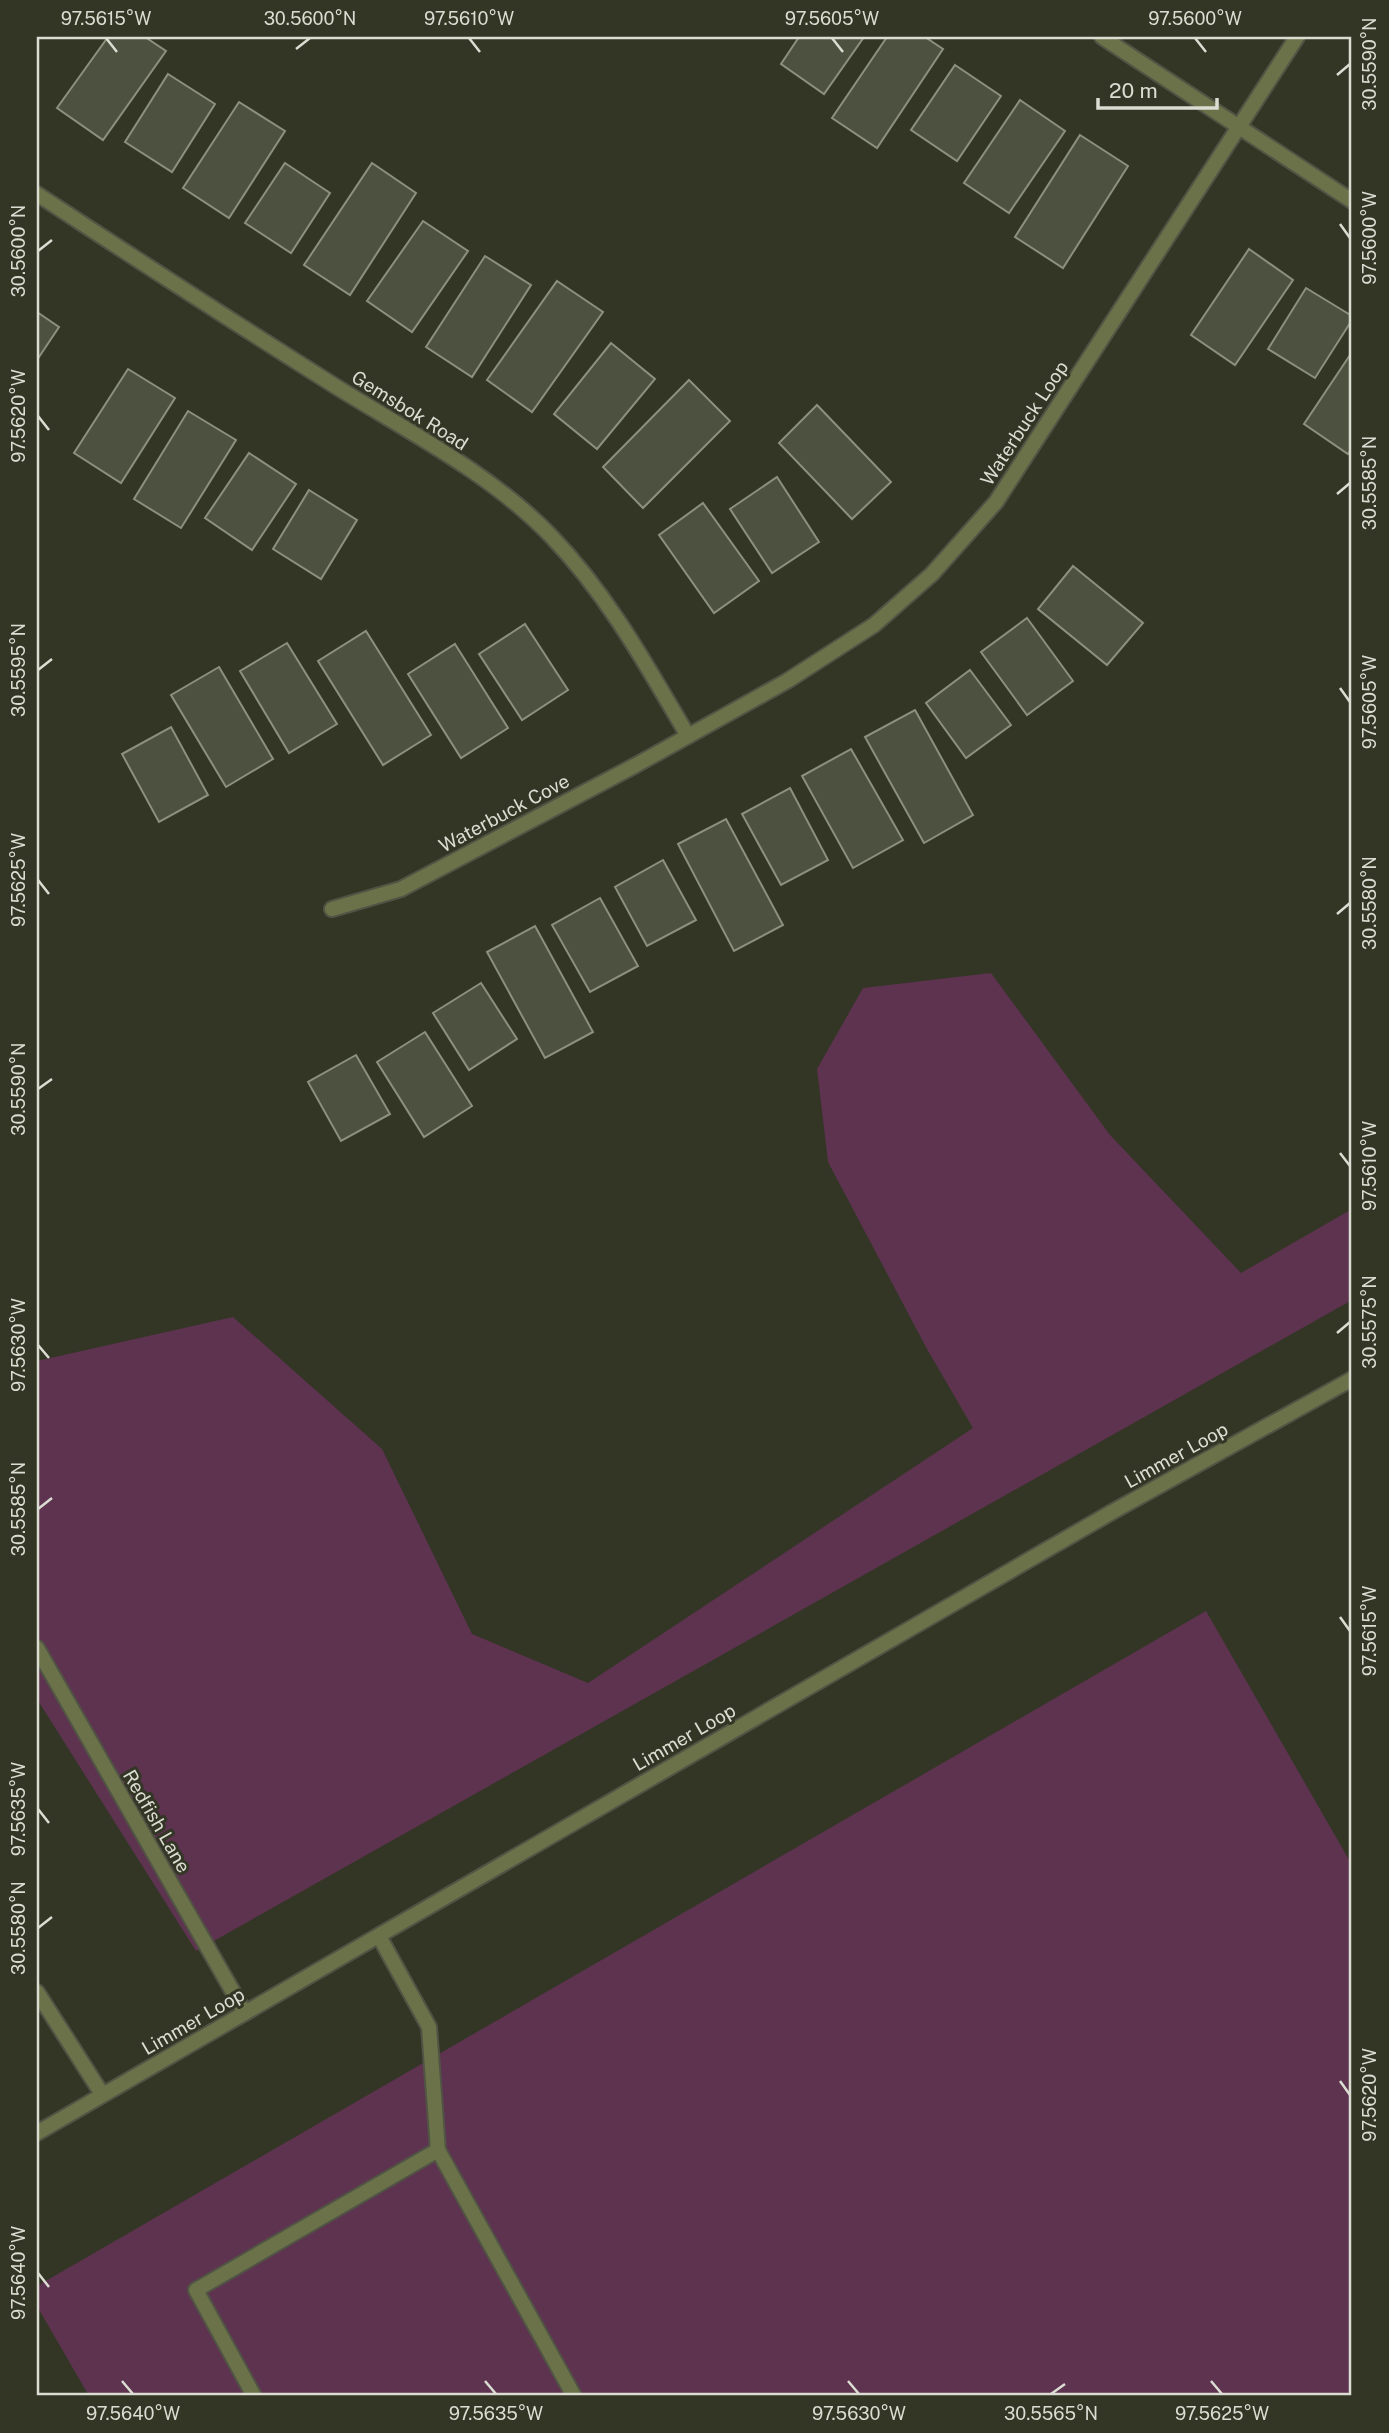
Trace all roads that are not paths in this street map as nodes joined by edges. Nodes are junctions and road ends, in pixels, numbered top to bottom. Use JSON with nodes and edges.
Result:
{"nodes":[{"id":1,"x":1102,"y":37,"type":"edge"},
{"id":2,"x":1297,"y":37,"type":"edge"},
{"id":3,"x":1238,"y":127,"type":"junction"},
{"id":4,"x":37,"y":194,"type":"edge"},
{"id":5,"x":1352,"y":201,"type":"edge"},
{"id":6,"x":688,"y":736,"type":"junction"},
{"id":7,"x":332,"y":909,"type":"dead end"},
{"id":8,"x":1352,"y":1379,"type":"edge"},
{"id":9,"x":37,"y":1648,"type":"edge"},
{"id":10,"x":379,"y":1936,"type":"junction"},
{"id":11,"x":37,"y":1992,"type":"edge"},
{"id":12,"x":244,"y":2013,"type":"junction"},
{"id":13,"x":102,"y":2094,"type":"junction"},
{"id":14,"x":37,"y":2133,"type":"edge"},
{"id":15,"x":438,"y":2150,"type":"junction"},
{"id":16,"x":254,"y":2396,"type":"edge"},
{"id":17,"x":574,"y":2396,"type":"edge"}],
"edges":[{"from":1,"to":3,"type":"street"},
{"from":2,"to":3,"type":"street","name":"Waterbuck Loop"},
{"from":3,"to":5,"type":"street"},
{"from":3,"to":6,"type":"street","name":"Waterbuck Loop"},
{"from":4,"to":6,"type":"street","name":"Gemsbok Road"},
{"from":6,"to":7,"type":"street","name":"Waterbuck Cove"},
{"from":8,"to":10,"type":"street","name":"Limmer Loop"},
{"from":9,"to":12,"type":"street","name":"Redfish Lane"},
{"from":10,"to":12,"type":"street","name":"Limmer Loop"},
{"from":10,"to":15,"type":"street"},
{"from":11,"to":13,"type":"street"},
{"from":12,"to":13,"type":"street","name":"Limmer Loop"},
{"from":13,"to":14,"type":"street","name":"Limmer Loop"},
{"from":15,"to":16,"type":"street"},
{"from":15,"to":17,"type":"street"}]}
